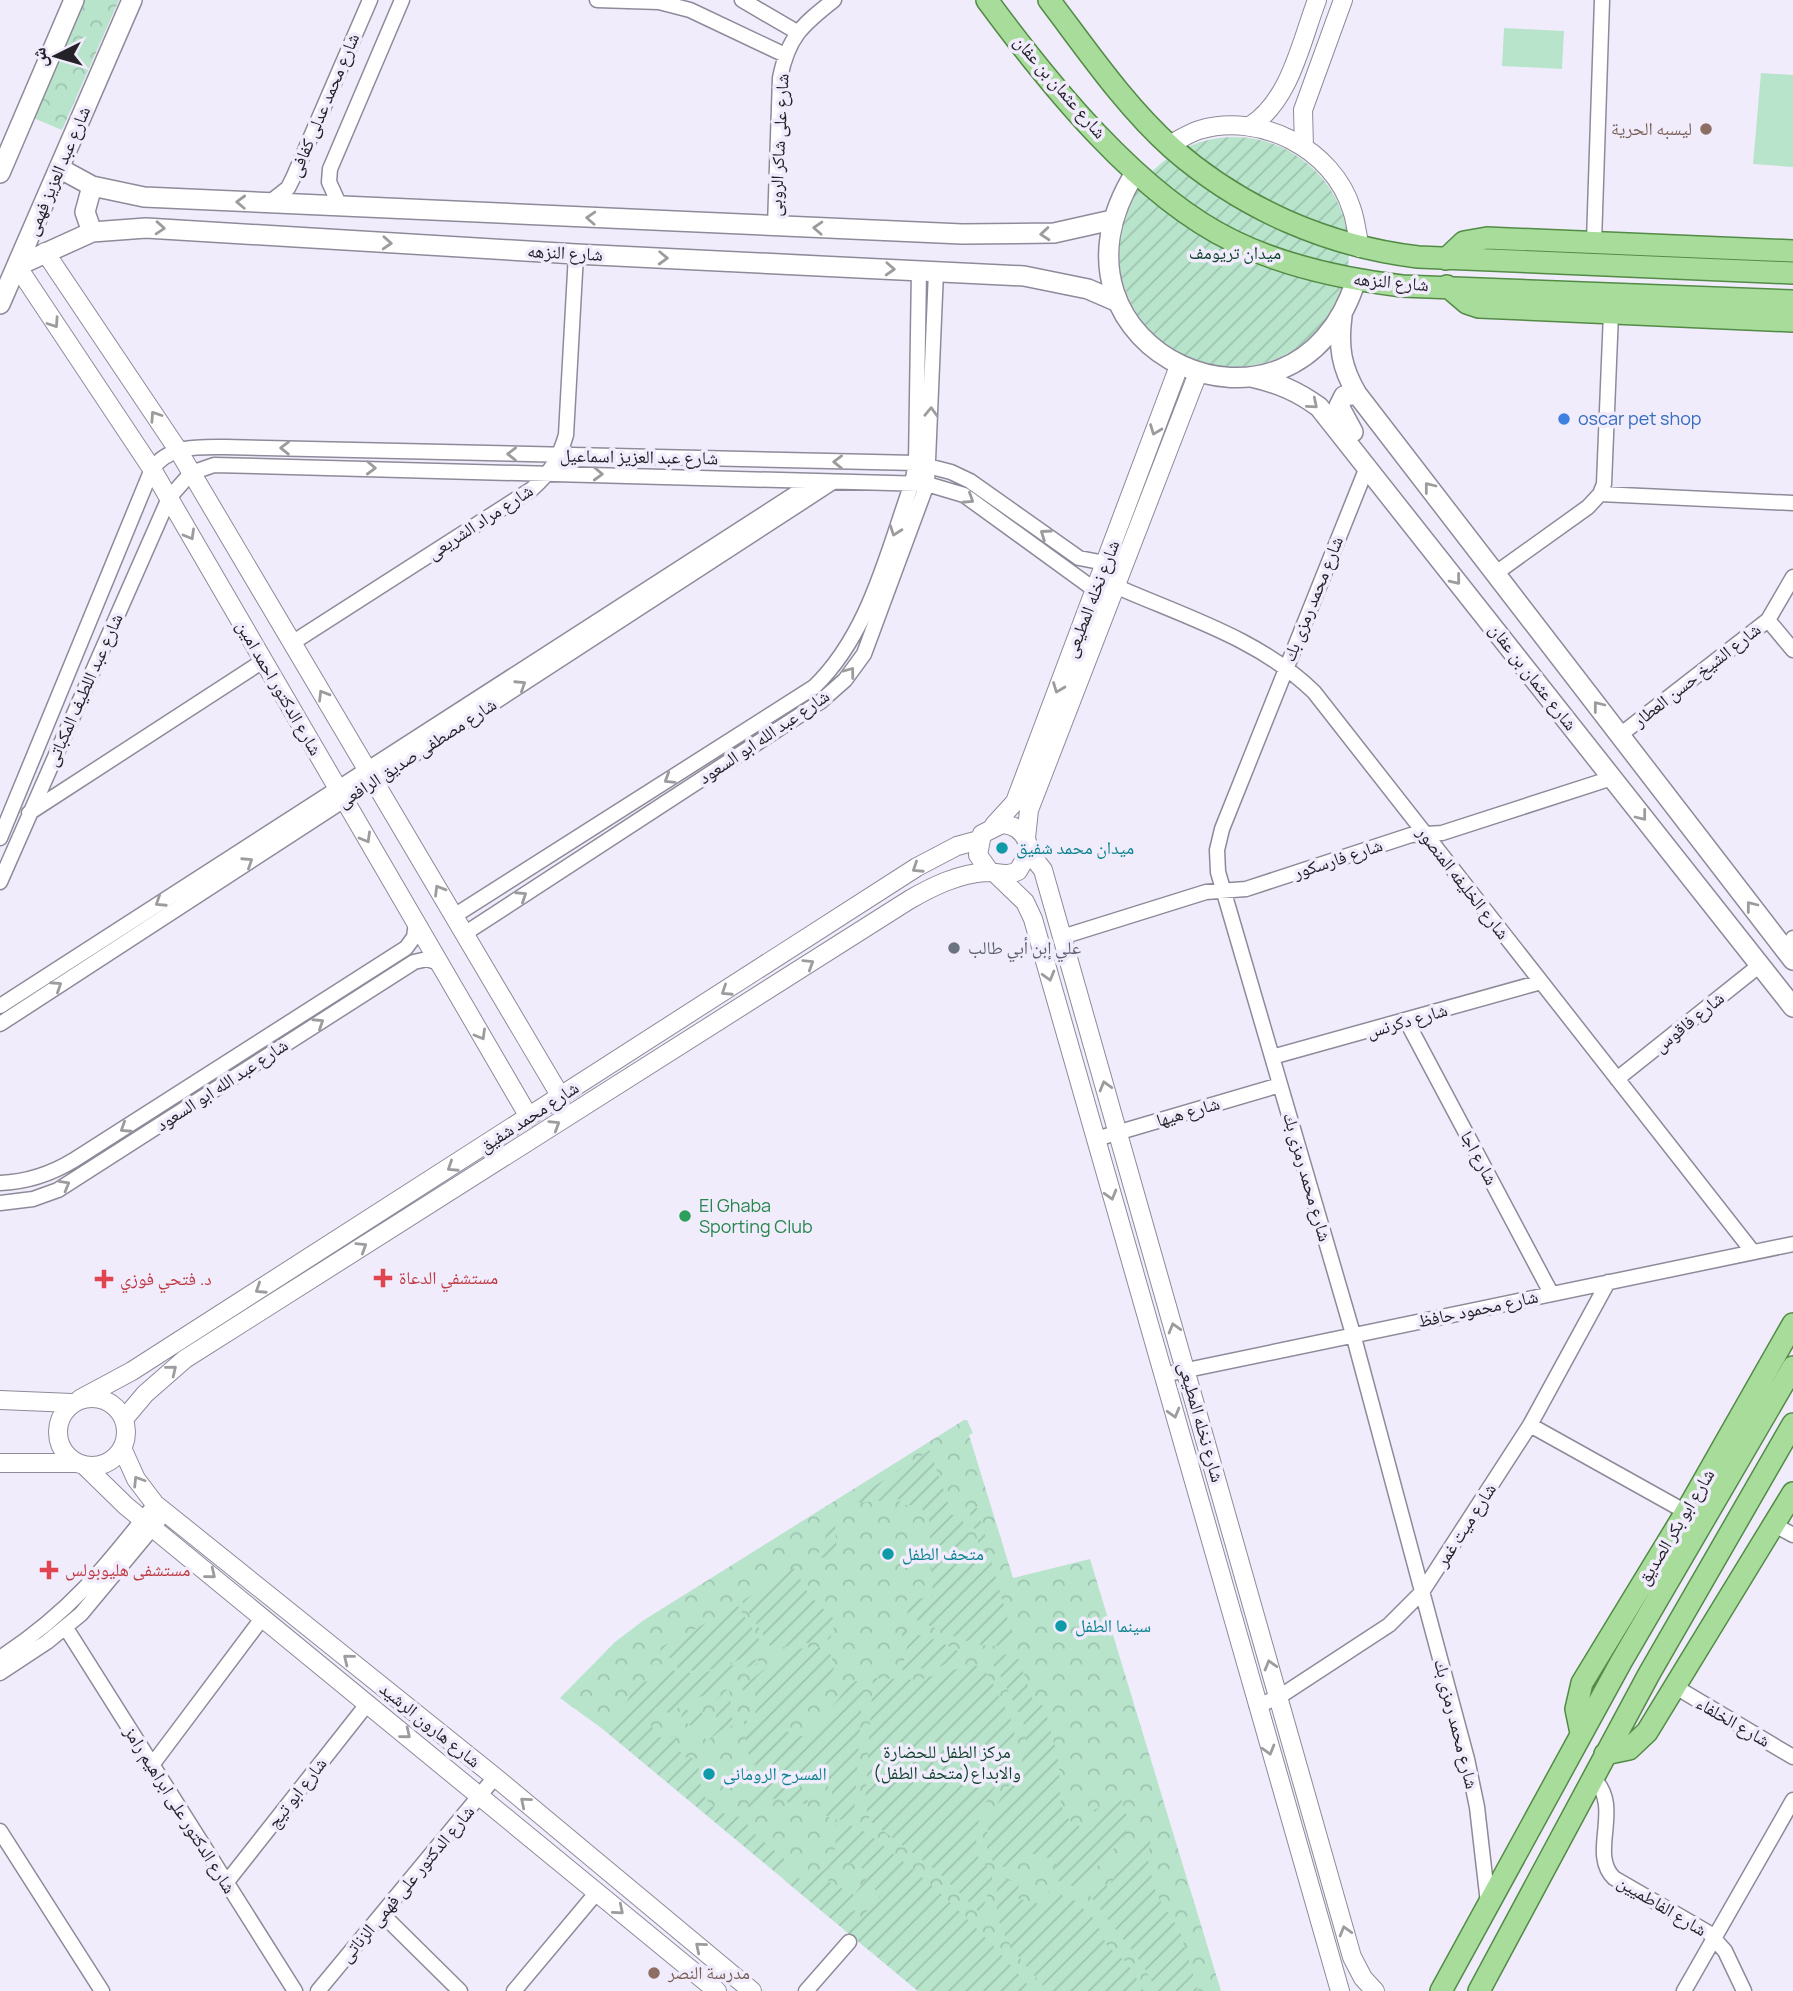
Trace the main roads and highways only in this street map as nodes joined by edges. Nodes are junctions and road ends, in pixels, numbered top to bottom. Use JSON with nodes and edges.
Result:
{"nodes":[{"id":1,"x":74,"y":0,"type":"edge"},
{"id":2,"x":132,"y":0,"type":"edge"},
{"id":3,"x":987,"y":0,"type":"edge"},
{"id":4,"x":1049,"y":0,"type":"edge"},
{"id":5,"x":1,"y":163,"type":"edge"},
{"id":6,"x":59,"y":168,"type":"junction"},
{"id":7,"x":1135,"y":173,"type":"junction"},
{"id":8,"x":92,"y":187,"type":"junction"},
{"id":9,"x":1112,"y":220,"type":"junction"},
{"id":10,"x":92,"y":232,"type":"junction"},
{"id":11,"x":1793,"y":251,"type":"edge"},
{"id":12,"x":1446,"y":258,"type":"junction"},
{"id":13,"x":16,"y":267,"type":"junction"},
{"id":14,"x":1793,"y":273,"type":"edge"},
{"id":15,"x":1356,"y":280,"type":"junction"},
{"id":16,"x":1447,"y":286,"type":"junction"},
{"id":17,"x":1118,"y":302,"type":"junction"},
{"id":18,"x":1793,"y":302,"type":"edge"},
{"id":19,"x":0,"y":304,"type":"edge"},
{"id":20,"x":1342,"y":316,"type":"junction"},
{"id":21,"x":1793,"y":321,"type":"edge"},
{"id":22,"x":1251,"y":377,"type":"junction"},
{"id":23,"x":1357,"y":394,"type":"junction"},
{"id":24,"x":1363,"y":462,"type":"junction"},
{"id":25,"x":1791,"y":950,"type":"edge"},
{"id":26,"x":1793,"y":1007,"type":"edge"},
{"id":27,"x":1793,"y":1324,"type":"edge"},
{"id":28,"x":1793,"y":1367,"type":"edge"},
{"id":29,"x":1793,"y":1424,"type":"edge"},
{"id":30,"x":1793,"y":1493,"type":"edge"},
{"id":31,"x":1784,"y":1530,"type":"edge"},
{"id":32,"x":1581,"y":1733,"type":"junction"},
{"id":33,"x":1605,"y":1754,"type":"junction"},
{"id":34,"x":1441,"y":1991,"type":"edge"},
{"id":35,"x":1479,"y":1991,"type":"edge"}],
"edges":[{"from":1,"to":5,"type":"main road"},
{"from":2,"to":6,"type":"main road","name":"شارع عبد العزيز فهمى"},
{"from":3,"to":7,"type":"main road","name":"شارع عثمان بن عفان"},
{"from":4,"to":12,"type":"main road","name":"شارع النزهه"},
{"from":6,"to":8,"type":"main road","name":"شارع النزهه"},
{"from":6,"to":13,"type":"main road","name":"شارع عبد العزيز فهمى"},
{"from":7,"to":9,"type":"main road"},
{"from":7,"to":15,"type":"main road","name":"شارع النزهه"},
{"from":9,"to":8,"type":"main road","name":"شارع النزهه","one_way":true},
{"from":8,"to":10,"type":"main road"},
{"from":9,"to":17,"type":"main road"},
{"from":10,"to":13,"type":"main road","name":"شارع النزهه"},
{"from":10,"to":17,"type":"main road","name":"شارع النزهه","one_way":true},
{"from":11,"to":12,"type":"main road","name":"شارع النزهه"},
{"from":12,"to":14,"type":"main road","name":"شارع النزهه"},
{"from":13,"to":19,"type":"main road","name":"شارع عبد العزيز فهمى"},
{"from":15,"to":16,"type":"main road","name":"شارع النزهه"},
{"from":15,"to":20,"type":"main road"},
{"from":16,"to":18,"type":"main road"},
{"from":16,"to":21,"type":"main road","name":"شارع النزهه"},
{"from":17,"to":22,"type":"main road"},
{"from":20,"to":22,"type":"main road"},
{"from":20,"to":23,"type":"main road","name":"شارع عثمان بن عفان"},
{"from":22,"to":24,"type":"main road","name":"شارع عثمان بن عفان","one_way":true},
{"from":23,"to":24,"type":"main road"},
{"from":25,"to":23,"type":"main road","name":"شارع عثمان بن عفان","one_way":true},
{"from":24,"to":26,"type":"main road","name":"شارع عثمان بن عفان","one_way":true},
{"from":27,"to":32,"type":"main road","name":"شارع ابو بكر الصديق"},
{"from":28,"to":32,"type":"main road","name":"شارع ابو بكر الصديق"},
{"from":29,"to":33,"type":"main road"},
{"from":30,"to":31,"type":"main road"},
{"from":31,"to":33,"type":"main road"},
{"from":32,"to":34,"type":"main road","name":"شارع ابو بكر الصديق"},
{"from":33,"to":35,"type":"main road"}]}
